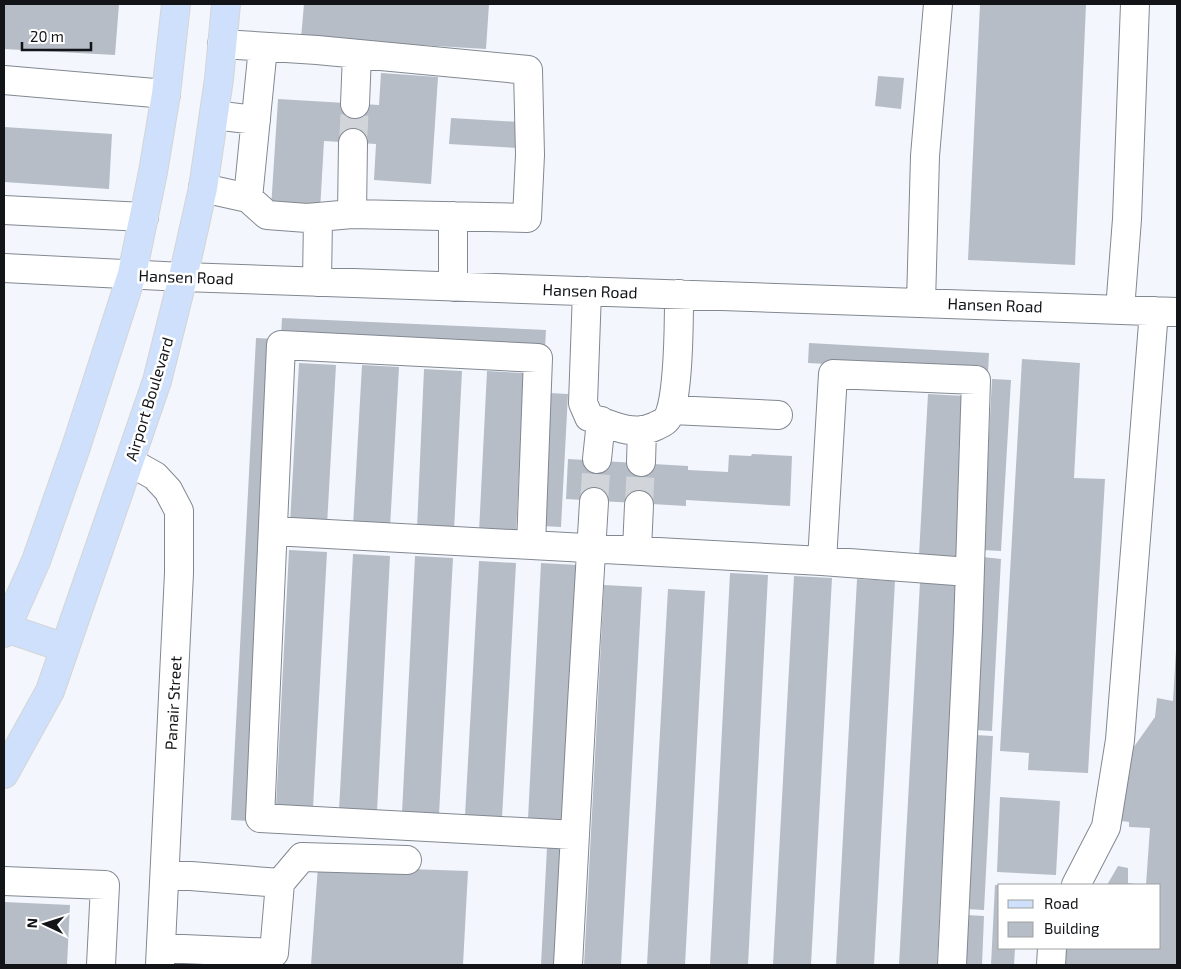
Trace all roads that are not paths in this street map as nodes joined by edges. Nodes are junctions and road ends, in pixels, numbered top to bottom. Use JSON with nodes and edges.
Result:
{"nodes":[{"id":1,"x":176,"y":4,"type":"edge"},
{"id":2,"x":226,"y":4,"type":"edge"},
{"id":3,"x":938,"y":4,"type":"edge"},
{"id":4,"x":1135,"y":4,"type":"edge"},
{"id":5,"x":222,"y":44,"type":"junction"},
{"id":6,"x":263,"y":47,"type":"junction"},
{"id":7,"x":357,"y":54,"type":"junction"},
{"id":8,"x":4,"y":80,"type":"edge"},
{"id":9,"x":166,"y":94,"type":"junction"},
{"id":10,"x":355,"y":104,"type":"tunnel mouth"},
{"id":11,"x":214,"y":115,"type":"junction"},
{"id":12,"x":256,"y":120,"type":"junction"},
{"id":13,"x":353,"y":143,"type":"tunnel mouth"},
{"id":14,"x":203,"y":188,"type":"junction"},
{"id":15,"x":248,"y":198,"type":"junction"},
{"id":16,"x":4,"y":210,"type":"edge"},
{"id":17,"x":352,"y":214,"type":"junction"},
{"id":18,"x":453,"y":216,"type":"junction"},
{"id":19,"x":144,"y":217,"type":"junction"},
{"id":20,"x":318,"y":218,"type":"junction"},
{"id":21,"x":4,"y":268,"type":"edge"},
{"id":22,"x":132,"y":274,"type":"junction"},
{"id":23,"x":183,"y":277,"type":"junction"},
{"id":24,"x":317,"y":282,"type":"junction"},
{"id":25,"x":453,"y":287,"type":"junction"},
{"id":26,"x":587,"y":291,"type":"junction"},
{"id":27,"x":679,"y":294,"type":"junction"},
{"id":28,"x":921,"y":303,"type":"junction"},
{"id":29,"x":1120,"y":310,"type":"junction"},
{"id":30,"x":1166,"y":312,"type":"edge"},
{"id":31,"x":672,"y":410,"type":"junction"},
{"id":32,"x":778,"y":416,"type":"dead end"},
{"id":33,"x":600,"y":421,"type":"junction"},
{"id":34,"x":642,"y":430,"type":"junction"},
{"id":35,"x":598,"y":459,"type":"tunnel mouth"},
{"id":36,"x":130,"y":462,"type":"junction"},
{"id":37,"x":641,"y":462,"type":"tunnel mouth"},
{"id":38,"x":594,"y":502,"type":"tunnel mouth"},
{"id":39,"x":639,"y":505,"type":"tunnel mouth"},
{"id":40,"x":273,"y":531,"type":"junction"},
{"id":41,"x":532,"y":544,"type":"junction"},
{"id":42,"x":592,"y":548,"type":"junction"},
{"id":43,"x":637,"y":550,"type":"junction"},
{"id":44,"x":822,"y":561,"type":"junction"},
{"id":45,"x":969,"y":572,"type":"junction"},
{"id":46,"x":5,"y":630,"type":"edge"},
{"id":47,"x":65,"y":648,"type":"junction"},
{"id":48,"x":4,"y":774,"type":"edge"},
{"id":49,"x":575,"y":835,"type":"junction"},
{"id":50,"x":407,"y":860,"type":"dead end"},
{"id":51,"x":165,"y":874,"type":"junction"},
{"id":52,"x":4,"y":881,"type":"edge"},
{"id":53,"x":280,"y":883,"type":"junction"},
{"id":54,"x":1077,"y":884,"type":"edge"},
{"id":55,"x":1052,"y":949,"type":"edge"},
{"id":56,"x":160,"y":956,"type":"edge"},
{"id":57,"x":101,"y":965,"type":"edge"},
{"id":58,"x":568,"y":965,"type":"edge"},
{"id":59,"x":952,"y":965,"type":"edge"},
{"id":60,"x":1051,"y":965,"type":"edge"}],
"edges":[{"from":1,"to":9,"type":"main road"},
{"from":2,"to":5,"type":"main road","name":"Airport Boulevard"},
{"from":3,"to":28,"type":"street"},
{"from":4,"to":29,"type":"street"},
{"from":5,"to":6,"type":"street"},
{"from":5,"to":11,"type":"main road","name":"Airport Boulevard"},
{"from":6,"to":7,"type":"street"},
{"from":6,"to":12,"type":"street"},
{"from":7,"to":10,"type":"street"},
{"from":7,"to":18,"type":"street"},
{"from":8,"to":9,"type":"street"},
{"from":9,"to":19,"type":"main road"},
{"from":11,"to":12,"type":"street"},
{"from":11,"to":14,"type":"main road","name":"Airport Boulevard"},
{"from":12,"to":15,"type":"street"},
{"from":13,"to":17,"type":"street"},
{"from":14,"to":15,"type":"street"},
{"from":14,"to":23,"type":"main road","name":"Airport Boulevard"},
{"from":15,"to":20,"type":"street"},
{"from":16,"to":19,"type":"street"},
{"from":17,"to":18,"type":"street"},
{"from":17,"to":20,"type":"street"},
{"from":18,"to":25,"type":"street"},
{"from":19,"to":22,"type":"main road"},
{"from":20,"to":24,"type":"street"},
{"from":21,"to":22,"type":"street","name":"Hansen Road"},
{"from":22,"to":23,"type":"street","name":"Hansen Road"},
{"from":22,"to":46,"type":"main road"},
{"from":23,"to":24,"type":"street","name":"Hansen Road"},
{"from":23,"to":36,"type":"main road","name":"Airport Boulevard"},
{"from":24,"to":25,"type":"street","name":"Hansen Road"},
{"from":25,"to":26,"type":"street","name":"Hansen Road"},
{"from":26,"to":27,"type":"street","name":"Hansen Road"},
{"from":26,"to":33,"type":"street"},
{"from":27,"to":28,"type":"street","name":"Hansen Road"},
{"from":27,"to":31,"type":"street"},
{"from":28,"to":29,"type":"street","name":"Hansen Road"},
{"from":29,"to":30,"type":"street","name":"Hansen Road"},
{"from":30,"to":54,"type":"street"},
{"from":31,"to":32,"type":"street"},
{"from":31,"to":34,"type":"street"},
{"from":33,"to":34,"type":"street"},
{"from":33,"to":35,"type":"street"},
{"from":34,"to":37,"type":"street"},
{"from":36,"to":47,"type":"main road","name":"Airport Boulevard"},
{"from":36,"to":51,"type":"street","name":"Panair Street"},
{"from":38,"to":42,"type":"street"},
{"from":39,"to":43,"type":"street"},
{"from":40,"to":41,"type":"street"},
{"from":40,"to":41,"type":"street"},
{"from":40,"to":49,"type":"street"},
{"from":41,"to":42,"type":"street"},
{"from":42,"to":43,"type":"street"},
{"from":42,"to":49,"type":"street"},
{"from":43,"to":44,"type":"street"},
{"from":44,"to":45,"type":"street"},
{"from":44,"to":45,"type":"street"},
{"from":45,"to":59,"type":"street"},
{"from":46,"to":47,"type":"main road"},
{"from":47,"to":48,"type":"main road","name":"Airport Boulevard"},
{"from":49,"to":58,"type":"street"},
{"from":50,"to":53,"type":"street"},
{"from":51,"to":53,"type":"street"},
{"from":51,"to":56,"type":"street","name":"Panair Street"},
{"from":52,"to":57,"type":"street"},
{"from":53,"to":56,"type":"street"},
{"from":55,"to":60,"type":"street"}]}
